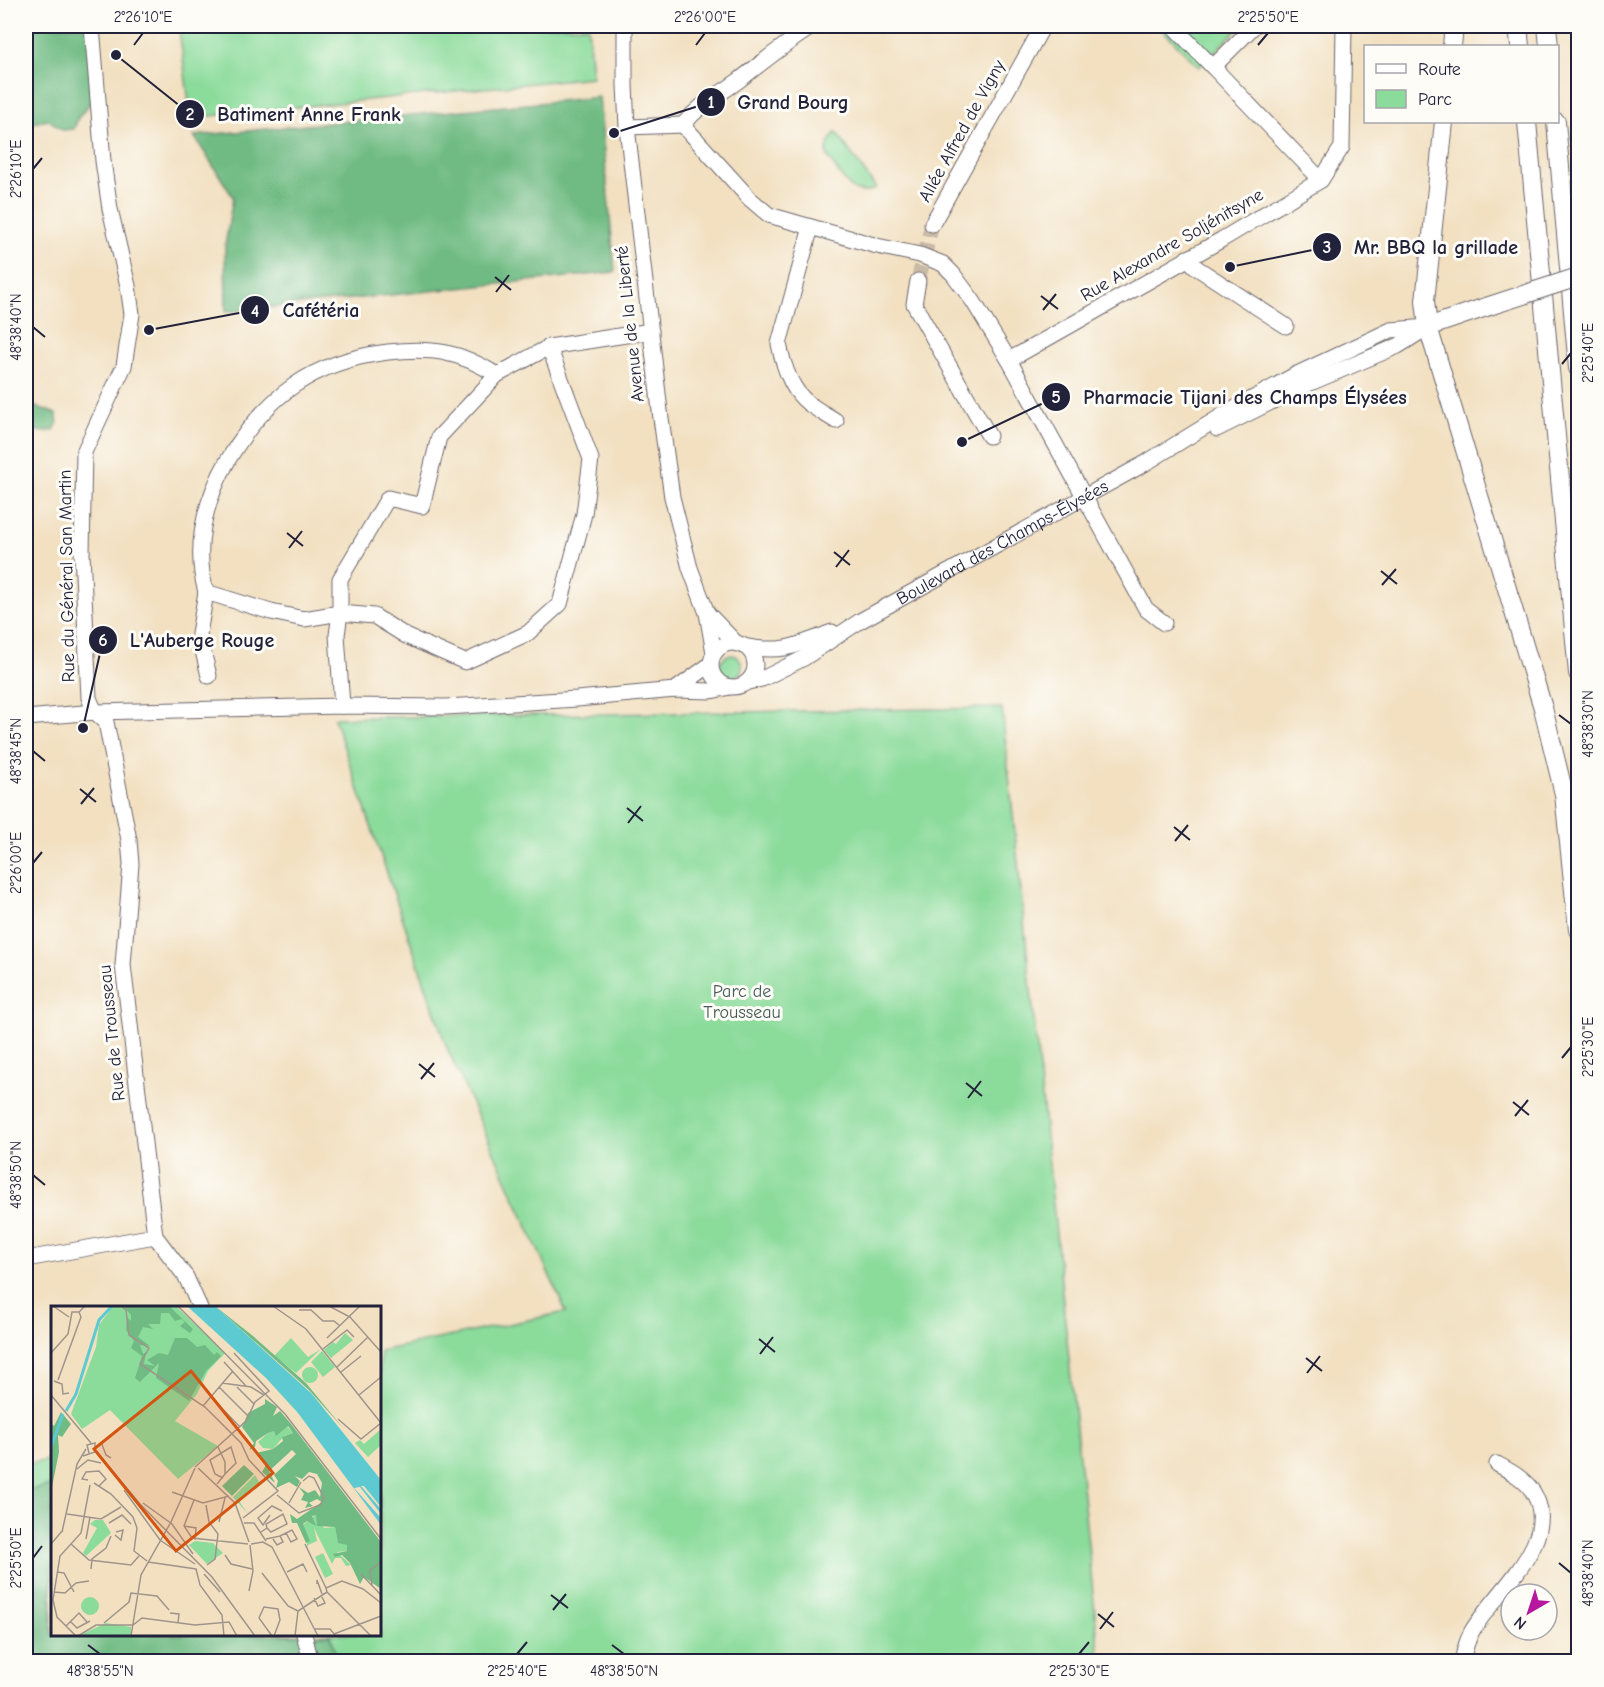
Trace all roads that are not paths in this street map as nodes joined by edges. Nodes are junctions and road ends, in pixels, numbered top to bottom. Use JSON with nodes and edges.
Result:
{"nodes":[{"id":1,"x":92,"y":26,"type":"edge"},
{"id":2,"x":625,"y":26,"type":"edge"},
{"id":3,"x":813,"y":26,"type":"edge"},
{"id":4,"x":1043,"y":26,"type":"edge"},
{"id":5,"x":1173,"y":26,"type":"edge"},
{"id":6,"x":1254,"y":26,"type":"edge"},
{"id":7,"x":1344,"y":26,"type":"edge"},
{"id":8,"x":1454,"y":26,"type":"edge"},
{"id":9,"x":1518,"y":26,"type":"edge"},
{"id":10,"x":1547,"y":26,"type":"edge"},
{"id":11,"x":1452,"y":45,"type":"edge"},
{"id":12,"x":1520,"y":45,"type":"edge"},
{"id":13,"x":1549,"y":45,"type":"edge"},
{"id":14,"x":1213,"y":67,"type":"junction"},
{"id":15,"x":1444,"y":123,"type":"edge"},
{"id":16,"x":1527,"y":123,"type":"edge"},
{"id":17,"x":1556,"y":123,"type":"edge"},
{"id":18,"x":683,"y":125,"type":"junction"},
{"id":19,"x":627,"y":127,"type":"junction"},
{"id":20,"x":1321,"y":180,"type":"junction"},
{"id":21,"x":932,"y":224,"type":"tunnel mouth"},
{"id":22,"x":812,"y":227,"type":"junction"},
{"id":23,"x":1187,"y":258,"type":"junction"},
{"id":24,"x":1578,"y":277,"type":"edge"},
{"id":25,"x":918,"y":280,"type":"tunnel mouth"},
{"id":26,"x":1286,"y":326,"type":"dead end"},
{"id":27,"x":1428,"y":327,"type":"junction"},
{"id":28,"x":651,"y":331,"type":"junction"},
{"id":29,"x":549,"y":347,"type":"junction"},
{"id":30,"x":1009,"y":360,"type":"junction"},
{"id":31,"x":1578,"y":368,"type":"edge"},
{"id":32,"x":497,"y":375,"type":"junction"},
{"id":33,"x":836,"y":421,"type":"dead end"},
{"id":34,"x":989,"y":436,"type":"dead end"},
{"id":35,"x":1084,"y":497,"type":"junction"},
{"id":36,"x":206,"y":592,"type":"junction"},
{"id":37,"x":340,"y":613,"type":"junction"},
{"id":38,"x":707,"y":613,"type":"junction"},
{"id":39,"x":860,"y":621,"type":"junction"},
{"id":40,"x":1164,"y":623,"type":"dead end"},
{"id":41,"x":739,"y":645,"type":"junction"},
{"id":42,"x":712,"y":658,"type":"junction"},
{"id":43,"x":1578,"y":673,"type":"edge"},
{"id":44,"x":209,"y":676,"type":"dead end"},
{"id":45,"x":748,"y":681,"type":"junction"},
{"id":46,"x":730,"y":687,"type":"junction"},
{"id":47,"x":675,"y":690,"type":"junction"},
{"id":48,"x":342,"y":706,"type":"junction"},
{"id":49,"x":95,"y":712,"type":"junction"},
{"id":50,"x":26,"y":718,"type":"edge"},
{"id":51,"x":1578,"y":930,"type":"edge"},
{"id":52,"x":155,"y":1236,"type":"junction"},
{"id":53,"x":26,"y":1259,"type":"edge"},
{"id":54,"x":199,"y":1306,"type":"edge"},
{"id":55,"x":1497,"y":1464,"type":"dead end"},
{"id":56,"x":303,"y":1636,"type":"edge"},
{"id":57,"x":311,"y":1662,"type":"edge"},
{"id":58,"x":1462,"y":1662,"type":"edge"}],
"edges":[{"from":1,"to":49,"type":"street","name":"Rue du Général San Martin"},
{"from":2,"to":19,"type":"street","name":"Avenue de la Liberté"},
{"from":3,"to":18,"type":"street"},
{"from":4,"to":21,"type":"street","name":"Allée Alfred de Vigny"},
{"from":5,"to":14,"type":"street"},
{"from":6,"to":14,"type":"street"},
{"from":7,"to":20,"type":"street","name":"Rue Alexandre Soljénitsyne"},
{"from":8,"to":11,"type":"main road"},
{"from":9,"to":12,"type":"main road"},
{"from":10,"to":13,"type":"main road"},
{"from":14,"to":20,"type":"street"},
{"from":15,"to":27,"type":"main road"},
{"from":16,"to":43,"type":"main road"},
{"from":17,"to":31,"type":"main road"},
{"from":18,"to":19,"type":"street"},
{"from":18,"to":22,"type":"street"},
{"from":19,"to":28,"type":"street","name":"Avenue de la Liberté"},
{"from":20,"to":23,"type":"street","name":"Rue Alexandre Soljénitsyne"},
{"from":22,"to":30,"type":"street"},
{"from":22,"to":33,"type":"street"},
{"from":23,"to":26,"type":"street"},
{"from":23,"to":30,"type":"street","name":"Rue Alexandre Soljénitsyne"},
{"from":24,"to":27,"type":"main road","name":"Boulevard des Champs-Élysées","bridge":true},
{"from":25,"to":34,"type":"street"},
{"from":27,"to":35,"type":"street","name":"Boulevard des Champs-Élysées"},
{"from":27,"to":51,"type":"main road"},
{"from":28,"to":29,"type":"street"},
{"from":28,"to":38,"type":"street","name":"Avenue de la Liberté"},
{"from":29,"to":32,"type":"street"},
{"from":29,"to":37,"type":"street"},
{"from":30,"to":35,"type":"street"},
{"from":32,"to":36,"type":"street"},
{"from":32,"to":37,"type":"street"},
{"from":35,"to":39,"type":"street","name":"Boulevard des Champs-Élysées"},
{"from":35,"to":40,"type":"street"},
{"from":36,"to":37,"type":"street"},
{"from":36,"to":44,"type":"street"},
{"from":37,"to":48,"type":"street"},
{"from":38,"to":41,"type":"street","name":"Avenue de la Liberté"},
{"from":38,"to":42,"type":"street","name":"Avenue de la Liberté"},
{"from":39,"to":41,"type":"street","name":"Boulevard des Champs-Élysées"},
{"from":39,"to":45,"type":"street","name":"Boulevard des Champs-Élysées"},
{"from":41,"to":42,"type":"street"},
{"from":41,"to":45,"type":"street"},
{"from":42,"to":46,"type":"street"},
{"from":42,"to":47,"type":"street"},
{"from":45,"to":46,"type":"street"},
{"from":46,"to":47,"type":"street"},
{"from":47,"to":48,"type":"street"},
{"from":48,"to":49,"type":"street"},
{"from":49,"to":50,"type":"street"},
{"from":49,"to":52,"type":"street","name":"Rue de Trousseau"},
{"from":52,"to":53,"type":"street"},
{"from":52,"to":54,"type":"street"},
{"from":55,"to":58,"type":"street"},
{"from":56,"to":57,"type":"street"}]}
